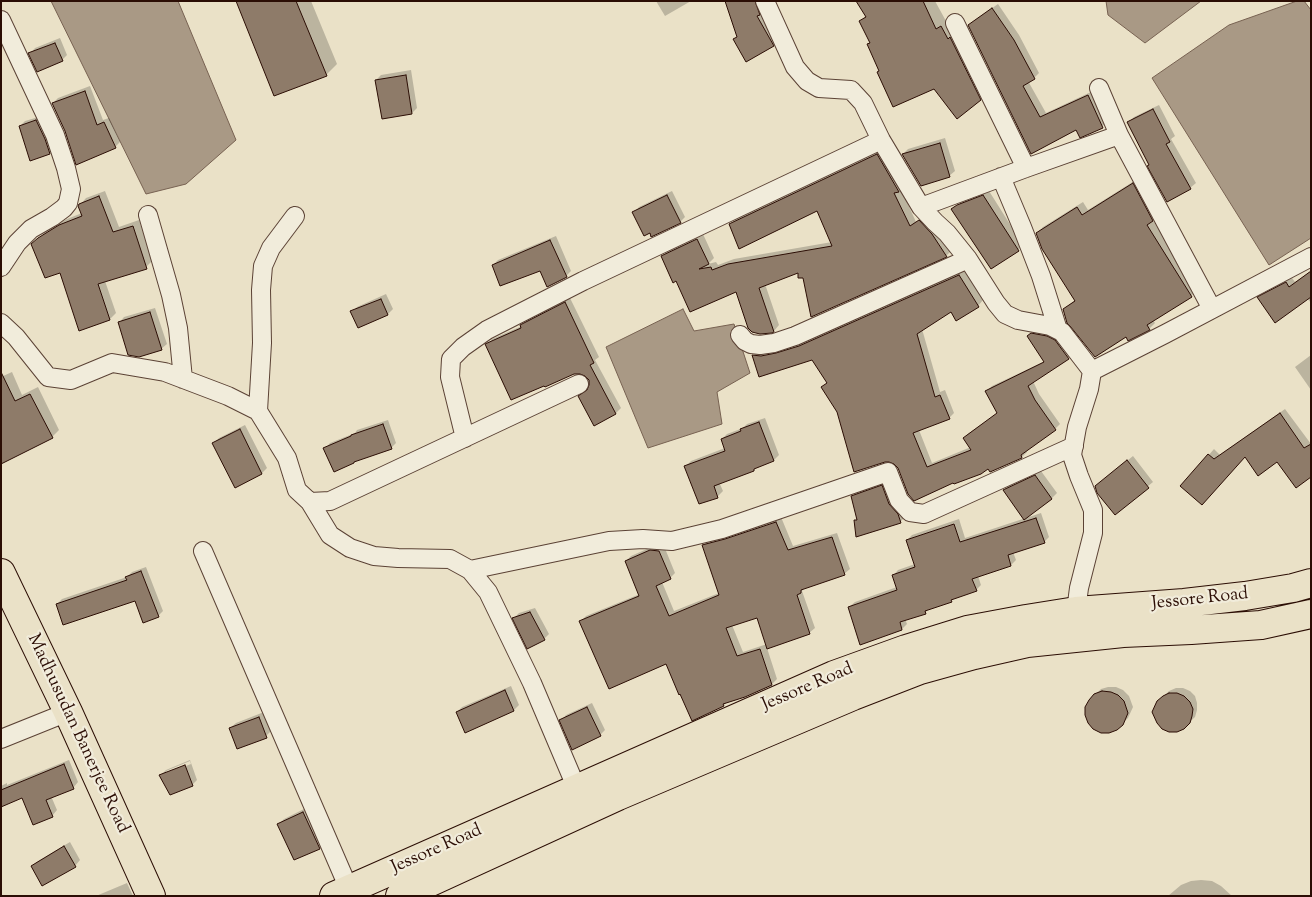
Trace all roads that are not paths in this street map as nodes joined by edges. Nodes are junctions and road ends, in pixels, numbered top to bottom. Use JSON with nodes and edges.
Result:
{"nodes":[{"id":1,"x":765,"y":1,"type":"edge"},
{"id":2,"x":1,"y":20,"type":"edge"},
{"id":3,"x":955,"y":24,"type":"dead end"},
{"id":4,"x":1099,"y":88,"type":"dead end"},
{"id":5,"x":1119,"y":135,"type":"junction"},
{"id":6,"x":881,"y":140,"type":"junction"},
{"id":7,"x":1026,"y":168,"type":"junction"},
{"id":8,"x":1001,"y":177,"type":"junction"},
{"id":9,"x":921,"y":207,"type":"junction"},
{"id":10,"x":148,"y":215,"type":"dead end"},
{"id":11,"x":296,"y":216,"type":"dead end"},
{"id":12,"x":1311,"y":257,"type":"edge"},
{"id":13,"x":968,"y":259,"type":"junction"},
{"id":14,"x":1,"y":268,"type":"edge"},
{"id":15,"x":1212,"y":309,"type":"junction"},
{"id":16,"x":1,"y":323,"type":"edge"},
{"id":17,"x":1058,"y":330,"type":"junction"},
{"id":18,"x":740,"y":335,"type":"dead end"},
{"id":19,"x":1092,"y":371,"type":"junction"},
{"id":20,"x":183,"y":379,"type":"junction"},
{"id":21,"x":579,"y":384,"type":"dead end"},
{"id":22,"x":258,"y":411,"type":"junction"},
{"id":23,"x":465,"y":438,"type":"junction"},
{"id":24,"x":1074,"y":446,"type":"junction"},
{"id":25,"x":310,"y":502,"type":"junction"},
{"id":26,"x":203,"y":551,"type":"dead end"},
{"id":27,"x":470,"y":570,"type":"junction"},
{"id":28,"x":1,"y":572,"type":"edge"},
{"id":29,"x":1311,"y":584,"type":"edge"},
{"id":30,"x":1076,"y":611,"type":"junction"},
{"id":31,"x":1311,"y":614,"type":"edge"},
{"id":32,"x":68,"y":712,"type":"junction"},
{"id":33,"x":1,"y":739,"type":"edge"},
{"id":34,"x":577,"y":789,"type":"junction"},
{"id":35,"x":342,"y":892,"type":"edge"},
{"id":36,"x":152,"y":896,"type":"edge"},
{"id":37,"x":400,"y":896,"type":"edge"}],
"edges":[{"from":1,"to":6,"type":"street"},
{"from":2,"to":14,"type":"street"},
{"from":3,"to":7,"type":"street"},
{"from":4,"to":5,"type":"street"},
{"from":5,"to":7,"type":"street"},
{"from":5,"to":15,"type":"street"},
{"from":6,"to":9,"type":"street"},
{"from":6,"to":23,"type":"street"},
{"from":7,"to":8,"type":"street"},
{"from":8,"to":9,"type":"street"},
{"from":8,"to":17,"type":"street"},
{"from":9,"to":13,"type":"street"},
{"from":10,"to":20,"type":"street"},
{"from":11,"to":22,"type":"street"},
{"from":12,"to":15,"type":"street"},
{"from":13,"to":17,"type":"street"},
{"from":13,"to":18,"type":"street"},
{"from":15,"to":19,"type":"street"},
{"from":16,"to":20,"type":"street"},
{"from":17,"to":19,"type":"street"},
{"from":19,"to":24,"type":"street"},
{"from":20,"to":22,"type":"street"},
{"from":21,"to":23,"type":"street"},
{"from":22,"to":25,"type":"street"},
{"from":23,"to":25,"type":"street"},
{"from":24,"to":27,"type":"street"},
{"from":24,"to":30,"type":"street"},
{"from":25,"to":27,"type":"street"},
{"from":26,"to":35,"type":"street"},
{"from":27,"to":34,"type":"street"},
{"from":28,"to":32,"type":"main road","name":"Madhusudan Banerjee Road"},
{"from":29,"to":30,"type":"main road","name":"Jessore Road"},
{"from":30,"to":34,"type":"main road","name":"Jessore Road"},
{"from":31,"to":37,"type":"main road"},
{"from":32,"to":33,"type":"street"},
{"from":32,"to":36,"type":"main road","name":"Madhusudan Banerjee Road"},
{"from":34,"to":35,"type":"main road","name":"Jessore Road"}]}
